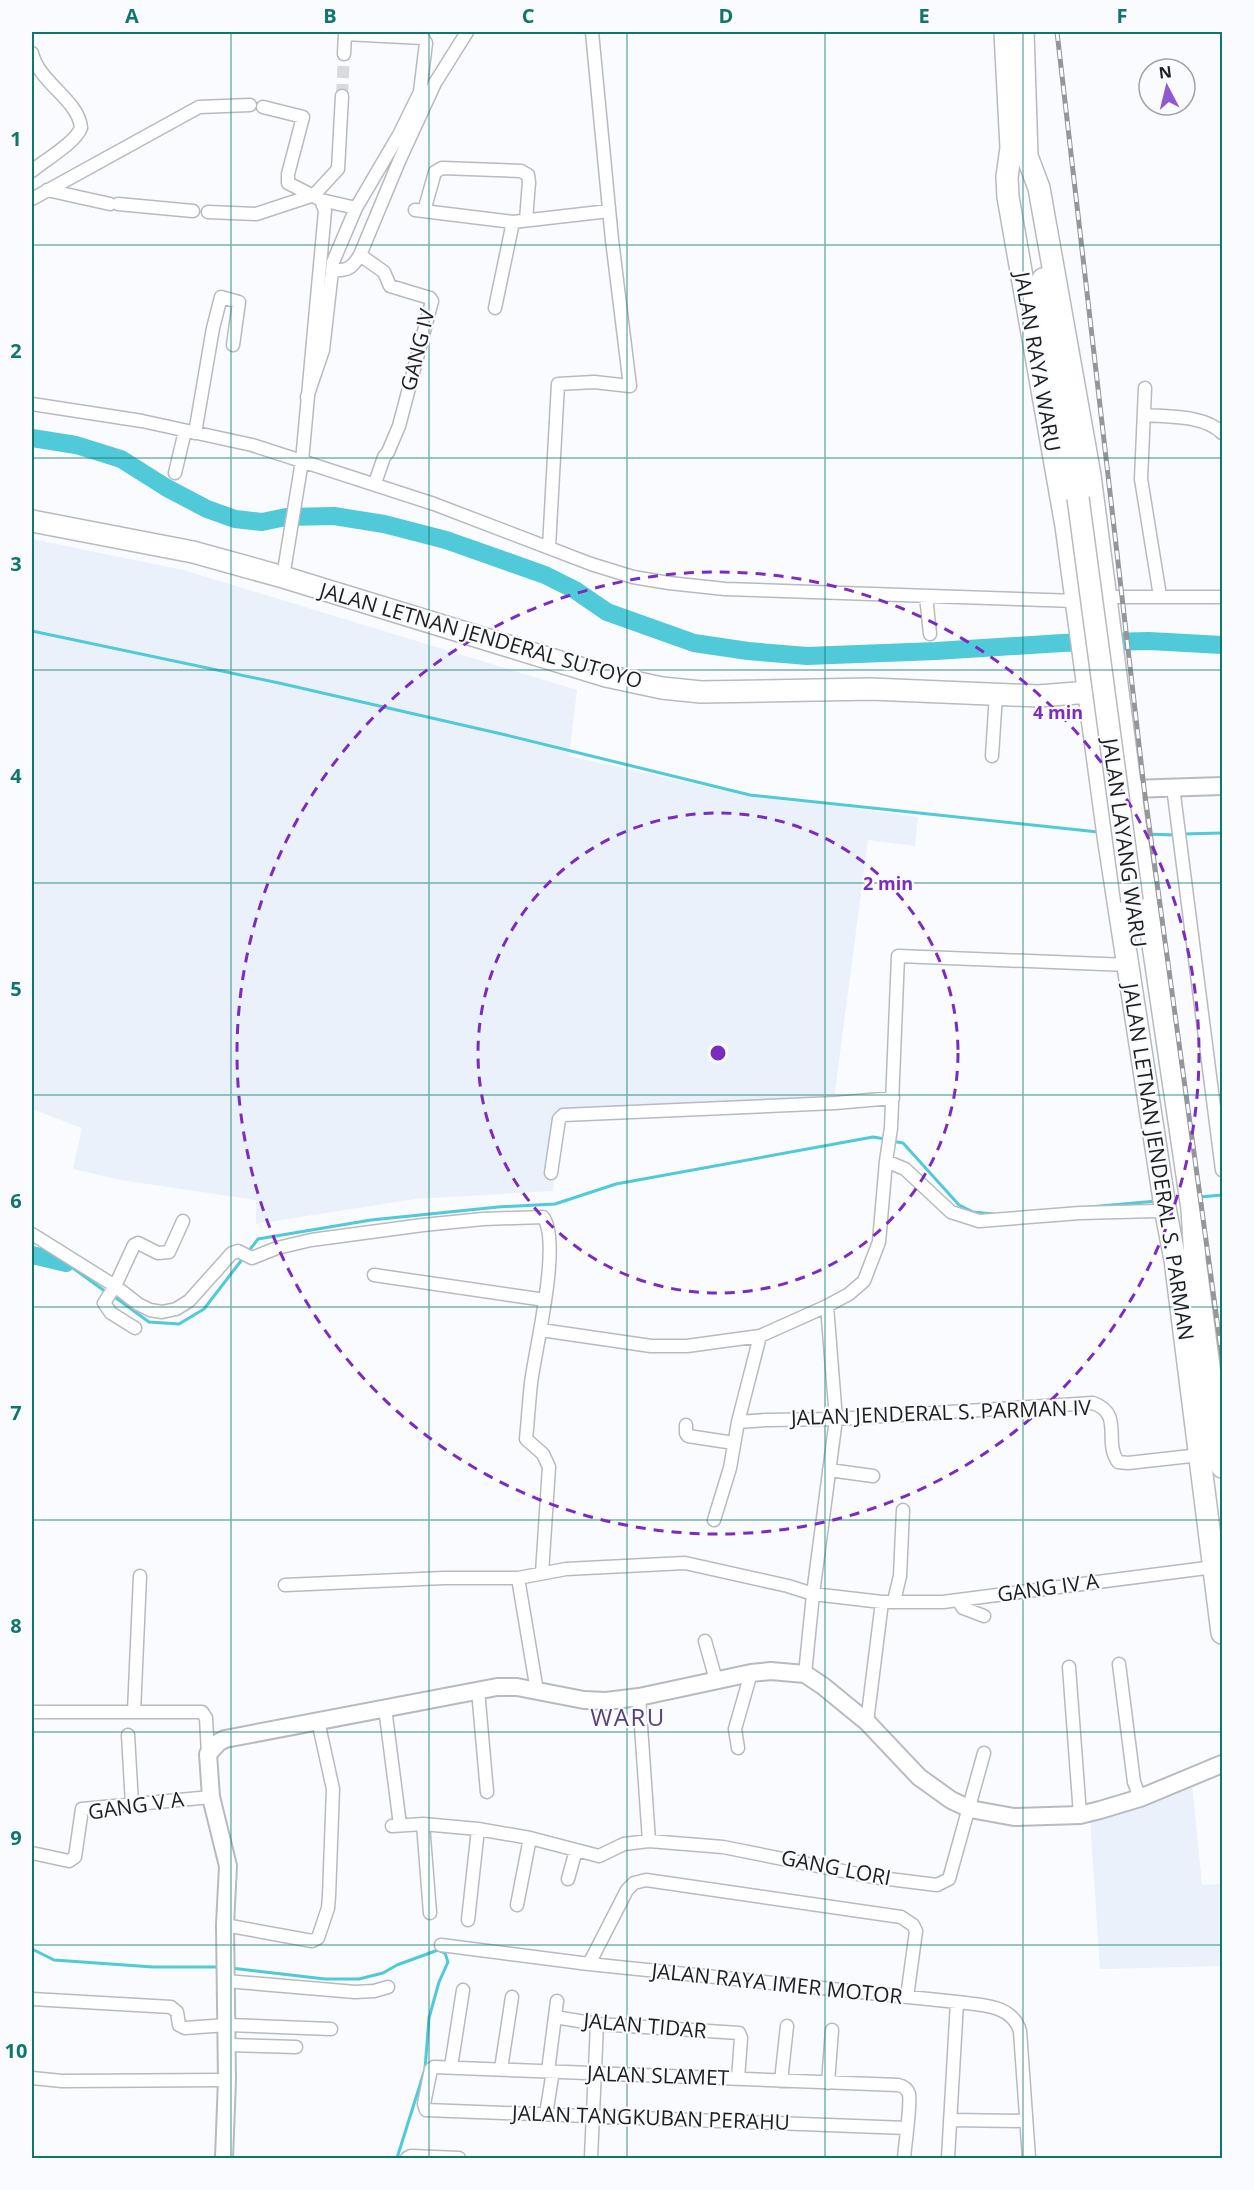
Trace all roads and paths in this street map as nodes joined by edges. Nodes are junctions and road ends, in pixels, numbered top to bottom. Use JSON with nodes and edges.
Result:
{"nodes":[{"id":1,"x":467,"y":32,"type":"edge"},
{"id":2,"x":592,"y":32,"type":"edge"},
{"id":3,"x":1005,"y":32,"type":"edge"},
{"id":4,"x":1023,"y":32,"type":"edge"},
{"id":5,"x":32,"y":53,"type":"edge"},
{"id":6,"x":344,"y":54,"type":"tunnel mouth"},
{"id":7,"x":342,"y":96,"type":"tunnel mouth"},
{"id":8,"x":1019,"y":152,"type":"junction"},
{"id":9,"x":32,"y":171,"type":"edge"},
{"id":10,"x":47,"y":190,"type":"junction"},
{"id":11,"x":318,"y":198,"type":"junction"},
{"id":12,"x":32,"y":199,"type":"edge"},
{"id":13,"x":356,"y":208,"type":"junction"},
{"id":14,"x":193,"y":211,"type":"dead end"},
{"id":15,"x":609,"y":211,"type":"junction"},
{"id":16,"x":208,"y":212,"type":"dead end"},
{"id":17,"x":520,"y":221,"type":"junction"},
{"id":18,"x":360,"y":255,"type":"junction"},
{"id":19,"x":332,"y":270,"type":"junction"},
{"id":20,"x":495,"y":308,"type":"dead end"},
{"id":21,"x":233,"y":345,"type":"dead end"},
{"id":22,"x":1145,"y":388,"type":"dead end"},
{"id":23,"x":307,"y":397,"type":"junction"},
{"id":24,"x":32,"y":404,"type":"edge"},
{"id":25,"x":1145,"y":415,"type":"junction"},
{"id":26,"x":190,"y":432,"type":"junction"},
{"id":27,"x":1222,"y":433,"type":"edge"},
{"id":28,"x":302,"y":461,"type":"junction"},
{"id":29,"x":175,"y":473,"type":"dead end"},
{"id":30,"x":375,"y":483,"type":"junction"},
{"id":31,"x":32,"y":521,"type":"edge"},
{"id":32,"x":549,"y":547,"type":"junction"},
{"id":33,"x":283,"y":577,"type":"junction"},
{"id":34,"x":927,"y":596,"type":"junction"},
{"id":35,"x":1160,"y":596,"type":"junction"},
{"id":36,"x":1107,"y":597,"type":"junction"},
{"id":37,"x":1222,"y":597,"type":"edge"},
{"id":38,"x":1076,"y":601,"type":"junction"},
{"id":39,"x":930,"y":634,"type":"dead end"},
{"id":40,"x":1085,"y":671,"type":"junction"},
{"id":41,"x":1116,"y":672,"type":"junction"},
{"id":42,"x":996,"y":694,"type":"junction"},
{"id":43,"x":1038,"y":696,"type":"junction"},
{"id":44,"x":1095,"y":733,"type":"junction"},
{"id":45,"x":992,"y":756,"type":"dead end"},
{"id":46,"x":1222,"y":786,"type":"edge"},
{"id":47,"x":1173,"y":787,"type":"junction"},
{"id":48,"x":1131,"y":789,"type":"junction"},
{"id":49,"x":1128,"y":965,"type":"junction"},
{"id":50,"x":893,"y":1098,"type":"junction"},
{"id":51,"x":1222,"y":1151,"type":"edge"},
{"id":52,"x":887,"y":1155,"type":"junction"},
{"id":53,"x":1222,"y":1170,"type":"edge"},
{"id":54,"x":551,"y":1173,"type":"dead end"},
{"id":55,"x":1176,"y":1204,"type":"junction"},
{"id":56,"x":183,"y":1221,"type":"dead end"},
{"id":57,"x":32,"y":1234,"type":"edge"},
{"id":58,"x":1186,"y":1259,"type":"junction"},
{"id":59,"x":374,"y":1275,"type":"dead end"},
{"id":60,"x":111,"y":1291,"type":"junction"},
{"id":61,"x":545,"y":1300,"type":"junction"},
{"id":62,"x":827,"y":1306,"type":"junction"},
{"id":63,"x":135,"y":1328,"type":"dead end"},
{"id":64,"x":541,"y":1330,"type":"junction"},
{"id":65,"x":760,"y":1336,"type":"junction"},
{"id":66,"x":836,"y":1419,"type":"junction"},
{"id":67,"x":738,"y":1422,"type":"junction"},
{"id":68,"x":686,"y":1425,"type":"dead end"},
{"id":69,"x":734,"y":1443,"type":"junction"},
{"id":70,"x":1200,"y":1455,"type":"junction"},
{"id":71,"x":1222,"y":1467,"type":"edge"},
{"id":72,"x":829,"y":1470,"type":"junction"},
{"id":73,"x":873,"y":1476,"type":"dead end"},
{"id":74,"x":903,"y":1510,"type":"dead end"},
{"id":75,"x":714,"y":1520,"type":"dead end"},
{"id":76,"x":1214,"y":1566,"type":"junction"},
{"id":77,"x":542,"y":1574,"type":"junction"},
{"id":78,"x":140,"y":1576,"type":"dead end"},
{"id":79,"x":518,"y":1578,"type":"junction"},
{"id":80,"x":285,"y":1585,"type":"dead end"},
{"id":81,"x":813,"y":1594,"type":"junction"},
{"id":82,"x":958,"y":1600,"type":"junction"},
{"id":83,"x":888,"y":1601,"type":"junction"},
{"id":84,"x":984,"y":1616,"type":"dead end"},
{"id":85,"x":1222,"y":1633,"type":"edge"},
{"id":86,"x":705,"y":1641,"type":"dead end"},
{"id":87,"x":1119,"y":1665,"type":"dead end"},
{"id":88,"x":1069,"y":1666,"type":"dead end"},
{"id":89,"x":751,"y":1672,"type":"junction"},
{"id":90,"x":805,"y":1674,"type":"junction"},
{"id":91,"x":716,"y":1680,"type":"junction"},
{"id":92,"x":478,"y":1690,"type":"junction"},
{"id":93,"x":537,"y":1691,"type":"junction"},
{"id":94,"x":639,"y":1697,"type":"junction"},
{"id":95,"x":385,"y":1708,"type":"junction"},
{"id":96,"x":32,"y":1712,"type":"edge"},
{"id":97,"x":134,"y":1712,"type":"junction"},
{"id":98,"x":318,"y":1721,"type":"junction"},
{"id":99,"x":867,"y":1722,"type":"junction"},
{"id":100,"x":128,"y":1735,"type":"dead end"},
{"id":101,"x":738,"y":1748,"type":"dead end"},
{"id":102,"x":984,"y":1753,"type":"dead end"},
{"id":103,"x":208,"y":1755,"type":"junction"},
{"id":104,"x":1222,"y":1764,"type":"edge"},
{"id":105,"x":487,"y":1792,"type":"dead end"},
{"id":106,"x":211,"y":1797,"type":"junction"},
{"id":107,"x":1140,"y":1798,"type":"junction"},
{"id":108,"x":132,"y":1804,"type":"junction"},
{"id":109,"x":969,"y":1809,"type":"junction"},
{"id":110,"x":1080,"y":1815,"type":"junction"},
{"id":111,"x":423,"y":1824,"type":"junction"},
{"id":112,"x":478,"y":1829,"type":"junction"},
{"id":113,"x":530,"y":1838,"type":"junction"},
{"id":114,"x":649,"y":1841,"type":"junction"},
{"id":115,"x":576,"y":1850,"type":"junction"},
{"id":116,"x":32,"y":1853,"type":"edge"},
{"id":117,"x":568,"y":1879,"type":"dead end"},
{"id":118,"x":517,"y":1905,"type":"dead end"},
{"id":119,"x":430,"y":1913,"type":"dead end"},
{"id":120,"x":468,"y":1920,"type":"dead end"},
{"id":121,"x":225,"y":1925,"type":"junction"},
{"id":122,"x":441,"y":1945,"type":"dead end"},
{"id":123,"x":589,"y":1964,"type":"junction"},
{"id":124,"x":226,"y":1980,"type":"junction"},
{"id":125,"x":388,"y":1987,"type":"dead end"},
{"id":126,"x":463,"y":1990,"type":"dead end"},
{"id":127,"x":512,"y":1997,"type":"dead end"},
{"id":128,"x":907,"y":1997,"type":"junction"},
{"id":129,"x":32,"y":1999,"type":"edge"},
{"id":130,"x":557,"y":2001,"type":"dead end"},
{"id":131,"x":957,"y":2002,"type":"junction"},
{"id":132,"x":555,"y":2018,"type":"junction"},
{"id":133,"x":597,"y":2024,"type":"junction"},
{"id":134,"x":227,"y":2025,"type":"junction"},
{"id":135,"x":788,"y":2026,"type":"dead end"},
{"id":136,"x":331,"y":2029,"type":"dead end"},
{"id":137,"x":832,"y":2030,"type":"dead end"},
{"id":138,"x":227,"y":2045,"type":"junction"},
{"id":139,"x":296,"y":2047,"type":"dead end"},
{"id":140,"x":451,"y":2067,"type":"junction"},
{"id":141,"x":501,"y":2069,"type":"junction"},
{"id":142,"x":550,"y":2071,"type":"junction"},
{"id":143,"x":595,"y":2073,"type":"junction"},
{"id":144,"x":32,"y":2078,"type":"edge"},
{"id":145,"x":738,"y":2079,"type":"junction"},
{"id":146,"x":227,"y":2080,"type":"junction"},
{"id":147,"x":781,"y":2081,"type":"junction"},
{"id":148,"x":828,"y":2083,"type":"junction"},
{"id":149,"x":546,"y":2114,"type":"junction"},
{"id":150,"x":593,"y":2116,"type":"junction"},
{"id":151,"x":950,"y":2120,"type":"junction"},
{"id":152,"x":1026,"y":2121,"type":"junction"},
{"id":153,"x":907,"y":2128,"type":"junction"},
{"id":154,"x":224,"y":2158,"type":"edge"},
{"id":155,"x":407,"y":2158,"type":"edge"},
{"id":156,"x":459,"y":2158,"type":"edge"},
{"id":157,"x":591,"y":2158,"type":"edge"},
{"id":158,"x":904,"y":2158,"type":"edge"},
{"id":159,"x":948,"y":2158,"type":"edge"},
{"id":160,"x":1029,"y":2158,"type":"edge"}],
"edges":[{"from":1,"to":18,"type":"street"},
{"from":2,"to":15,"type":"street"},
{"from":3,"to":8,"type":"highway","name":"JALAN RAYA WARU"},
{"from":4,"to":8,"type":"highway","name":"JALAN RAYA WARU"},
{"from":5,"to":9,"type":"street"},
{"from":6,"to":13,"type":"street"},
{"from":7,"to":11,"type":"street"},
{"from":8,"to":36,"type":"highway","name":"JALAN RAYA WARU"},
{"from":8,"to":38,"type":"highway","name":"JALAN RAYA WARU"},
{"from":8,"to":55,"type":"highway","name":"JALAN LAYANG WARU","bridge":true},
{"from":10,"to":11,"type":"street"},
{"from":10,"to":12,"type":"street"},
{"from":10,"to":14,"type":"street"},
{"from":11,"to":13,"type":"street"},
{"from":11,"to":16,"type":"street"},
{"from":11,"to":23,"type":"street"},
{"from":13,"to":19,"type":"street"},
{"from":15,"to":17,"type":"street"},
{"from":15,"to":32,"type":"street"},
{"from":17,"to":17,"type":"street"},
{"from":17,"to":20,"type":"street"},
{"from":18,"to":19,"type":"street"},
{"from":18,"to":30,"type":"street","name":"GANG IV"},
{"from":19,"to":23,"type":"street"},
{"from":21,"to":26,"type":"street"},
{"from":22,"to":25,"type":"street"},
{"from":23,"to":28,"type":"street"},
{"from":24,"to":26,"type":"street"},
{"from":25,"to":27,"type":"street"},
{"from":25,"to":35,"type":"street"},
{"from":26,"to":28,"type":"street"},
{"from":26,"to":29,"type":"street"},
{"from":28,"to":30,"type":"street"},
{"from":28,"to":33,"type":"street"},
{"from":30,"to":32,"type":"street"},
{"from":31,"to":33,"type":"highway","name":"JALAN LETNAN JENDERAL SUTOYO"},
{"from":32,"to":34,"type":"street"},
{"from":33,"to":42,"type":"highway","name":"JALAN LETNAN JENDERAL SUTOYO"},
{"from":34,"to":38,"type":"street"},
{"from":34,"to":39,"type":"street"},
{"from":35,"to":36,"type":"street"},
{"from":35,"to":37,"type":"street"},
{"from":36,"to":41,"type":"highway","name":"JALAN RAYA WARU"},
{"from":38,"to":40,"type":"highway","name":"JALAN RAYA WARU"},
{"from":40,"to":41,"type":"highway","name":"JALAN LETNAN JENDERAL SUTOYO"},
{"from":40,"to":43,"type":"highway","name":"JALAN LETNAN JENDERAL SUTOYO"},
{"from":40,"to":43,"type":"highway"},
{"from":40,"to":44,"type":"highway","name":"JALAN LETNAN JENDERAL S. PARMAN"},
{"from":41,"to":48,"type":"highway","name":"JALAN LETNAN JENDERAL S. PARMAN"},
{"from":42,"to":43,"type":"highway","name":"JALAN LETNAN JENDERAL SUTOYO"},
{"from":42,"to":45,"type":"street"},
{"from":43,"to":44,"type":"highway"},
{"from":44,"to":49,"type":"highway","name":"JALAN LETNAN JENDERAL S. PARMAN"},
{"from":46,"to":47,"type":"street"},
{"from":47,"to":48,"type":"street"},
{"from":47,"to":51,"type":"street"},
{"from":48,"to":55,"type":"highway","name":"JALAN LETNAN JENDERAL S. PARMAN"},
{"from":49,"to":50,"type":"street"},
{"from":49,"to":55,"type":"highway","name":"JALAN LETNAN JENDERAL S. PARMAN"},
{"from":50,"to":52,"type":"street"},
{"from":50,"to":54,"type":"street"},
{"from":51,"to":53,"type":"street"},
{"from":52,"to":55,"type":"street"},
{"from":52,"to":62,"type":"street"},
{"from":55,"to":58,"type":"highway","name":"JALAN LAYANG WARU"},
{"from":56,"to":60,"type":"street"},
{"from":57,"to":60,"type":"street"},
{"from":58,"to":70,"type":"highway","name":"JALAN LETNAN JENDERAL S. PARMAN"},
{"from":58,"to":71,"type":"highway"},
{"from":59,"to":61,"type":"street"},
{"from":60,"to":61,"type":"street"},
{"from":60,"to":63,"type":"street"},
{"from":61,"to":64,"type":"street"},
{"from":62,"to":65,"type":"street"},
{"from":62,"to":66,"type":"street"},
{"from":64,"to":65,"type":"street"},
{"from":64,"to":77,"type":"street"},
{"from":65,"to":67,"type":"street"},
{"from":66,"to":67,"type":"street","name":"JALAN JENDERAL S. PARMAN IV"},
{"from":66,"to":70,"type":"street","name":"JALAN JENDERAL S. PARMAN IV"},
{"from":66,"to":72,"type":"street"},
{"from":67,"to":69,"type":"street"},
{"from":68,"to":69,"type":"street"},
{"from":69,"to":75,"type":"street"},
{"from":70,"to":76,"type":"highway","name":"JALAN LETNAN JENDERAL S. PARMAN"},
{"from":72,"to":73,"type":"street"},
{"from":72,"to":81,"type":"street"},
{"from":74,"to":83,"type":"street"},
{"from":76,"to":82,"type":"street","name":"GANG IV A"},
{"from":76,"to":85,"type":"highway","name":"JALAN LETNAN JENDERAL S. PARMAN"},
{"from":77,"to":79,"type":"street","name":"GANG IV A"},
{"from":77,"to":81,"type":"street","name":"GANG IV A"},
{"from":78,"to":97,"type":"street"},
{"from":79,"to":80,"type":"street","name":"GANG IV A"},
{"from":79,"to":93,"type":"street"},
{"from":81,"to":83,"type":"street","name":"GANG IV A"},
{"from":81,"to":90,"type":"street"},
{"from":82,"to":83,"type":"street","name":"GANG IV A"},
{"from":82,"to":84,"type":"street"},
{"from":83,"to":99,"type":"street"},
{"from":86,"to":91,"type":"street"},
{"from":87,"to":107,"type":"street"},
{"from":88,"to":110,"type":"street"},
{"from":89,"to":90,"type":"street"},
{"from":89,"to":91,"type":"street"},
{"from":89,"to":101,"type":"street"},
{"from":90,"to":99,"type":"street"},
{"from":91,"to":94,"type":"street"},
{"from":92,"to":93,"type":"street"},
{"from":92,"to":95,"type":"street"},
{"from":92,"to":105,"type":"street"},
{"from":93,"to":94,"type":"street"},
{"from":94,"to":114,"type":"street"},
{"from":95,"to":98,"type":"street"},
{"from":95,"to":111,"type":"street","name":"GANG LORI"},
{"from":96,"to":97,"type":"street"},
{"from":97,"to":103,"type":"street"},
{"from":98,"to":103,"type":"street"},
{"from":98,"to":121,"type":"street"},
{"from":99,"to":109,"type":"street"},
{"from":100,"to":108,"type":"street"},
{"from":102,"to":109,"type":"street","name":"GANG LORI"},
{"from":103,"to":106,"type":"street"},
{"from":104,"to":107,"type":"street"},
{"from":106,"to":108,"type":"street","name":"GANG V A"},
{"from":106,"to":121,"type":"street"},
{"from":107,"to":110,"type":"street"},
{"from":108,"to":116,"type":"street","name":"GANG V A"},
{"from":109,"to":110,"type":"street"},
{"from":109,"to":114,"type":"street","name":"GANG LORI"},
{"from":111,"to":112,"type":"street","name":"GANG LORI"},
{"from":111,"to":119,"type":"street"},
{"from":112,"to":113,"type":"street","name":"GANG LORI"},
{"from":112,"to":120,"type":"street"},
{"from":113,"to":115,"type":"street","name":"GANG LORI"},
{"from":113,"to":118,"type":"street"},
{"from":114,"to":115,"type":"street","name":"GANG LORI"},
{"from":115,"to":117,"type":"street"},
{"from":121,"to":124,"type":"street"},
{"from":122,"to":123,"type":"street","name":"JALAN RAYA IMER MOTOR"},
{"from":123,"to":128,"type":"street","name":"JALAN RAYA IMER MOTOR"},
{"from":123,"to":128,"type":"street"},
{"from":124,"to":125,"type":"street"},
{"from":124,"to":134,"type":"street"},
{"from":126,"to":140,"type":"street"},
{"from":127,"to":141,"type":"street"},
{"from":128,"to":131,"type":"street","name":"JALAN RAYA IMER MOTOR"},
{"from":129,"to":134,"type":"street"},
{"from":130,"to":132,"type":"street"},
{"from":131,"to":151,"type":"street"},
{"from":131,"to":152,"type":"street","name":"JALAN RAYA IMER MOTOR"},
{"from":132,"to":133,"type":"street","name":"JALAN TIDAR"},
{"from":132,"to":142,"type":"street"},
{"from":133,"to":143,"type":"street"},
{"from":133,"to":145,"type":"street","name":"JALAN TIDAR"},
{"from":134,"to":136,"type":"street"},
{"from":134,"to":138,"type":"street"},
{"from":135,"to":147,"type":"street"},
{"from":137,"to":148,"type":"street"},
{"from":138,"to":139,"type":"street"},
{"from":138,"to":146,"type":"street"},
{"from":140,"to":141,"type":"street","name":"JALAN SLAMET"},
{"from":140,"to":149,"type":"street","name":"JALAN TANGKUBAN PERAHU"},
{"from":141,"to":142,"type":"street","name":"JALAN SLAMET"},
{"from":142,"to":143,"type":"street","name":"JALAN SLAMET"},
{"from":142,"to":149,"type":"street"},
{"from":143,"to":145,"type":"street","name":"JALAN SLAMET"},
{"from":143,"to":150,"type":"street"},
{"from":144,"to":146,"type":"street"},
{"from":145,"to":147,"type":"street","name":"JALAN SLAMET"},
{"from":146,"to":154,"type":"street"},
{"from":147,"to":148,"type":"street","name":"JALAN SLAMET"},
{"from":148,"to":153,"type":"street","name":"JALAN SLAMET"},
{"from":149,"to":150,"type":"street","name":"JALAN TANGKUBAN PERAHU"},
{"from":150,"to":153,"type":"street","name":"JALAN TANGKUBAN PERAHU"},
{"from":150,"to":157,"type":"street"},
{"from":151,"to":152,"type":"street"},
{"from":151,"to":159,"type":"street"},
{"from":152,"to":160,"type":"street"},
{"from":153,"to":158,"type":"street"},
{"from":155,"to":156,"type":"street"}]}
